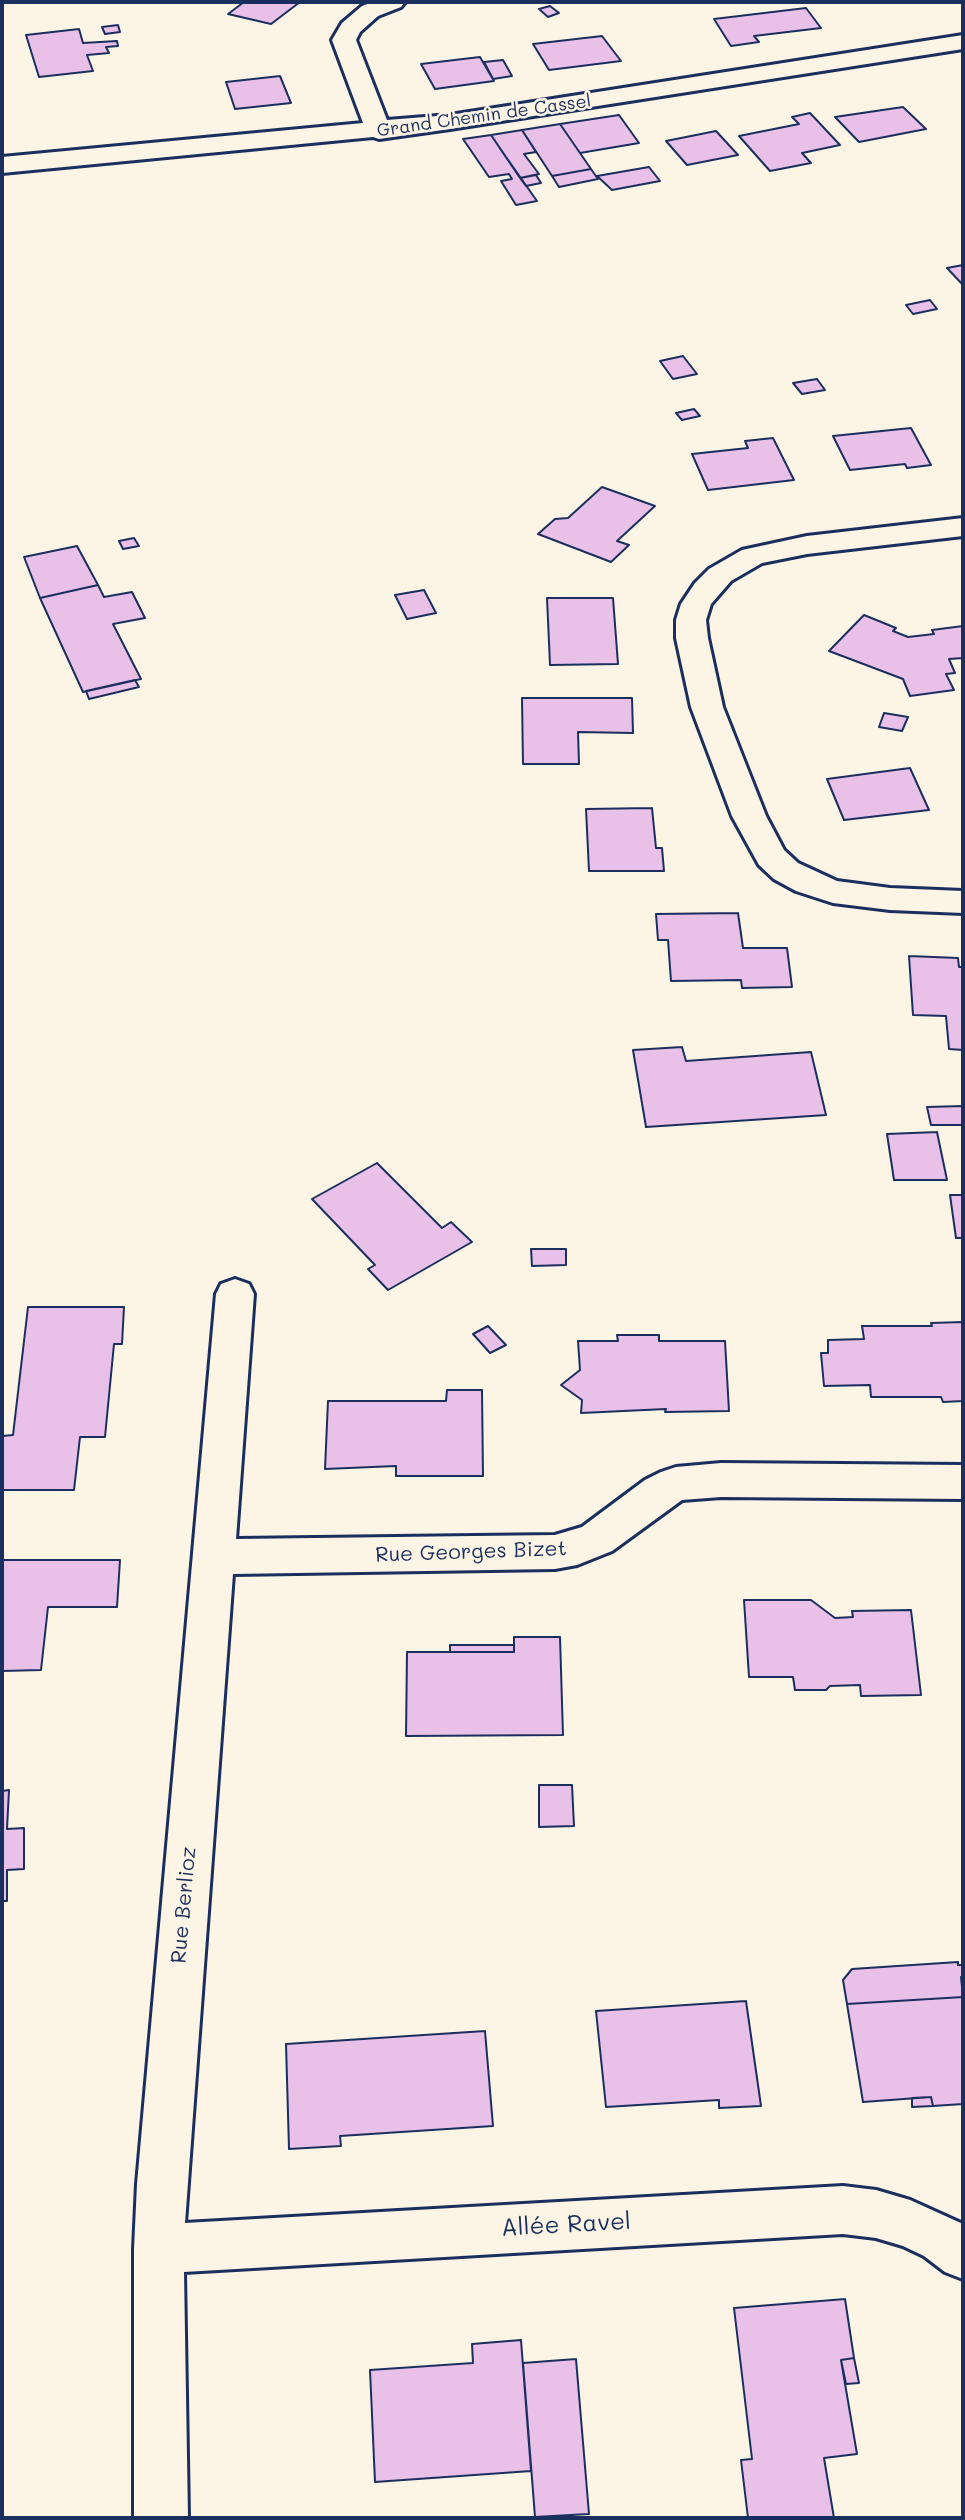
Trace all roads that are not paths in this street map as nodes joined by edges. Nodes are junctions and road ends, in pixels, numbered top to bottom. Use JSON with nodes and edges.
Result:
{"nodes":[{"id":1,"x":393,"y":2,"type":"edge"},
{"id":2,"x":963,"y":42,"type":"edge"},
{"id":3,"x":379,"y":131,"type":"junction"},
{"id":4,"x":2,"y":165,"type":"edge"},
{"id":5,"x":963,"y":527,"type":"edge"},
{"id":6,"x":963,"y":902,"type":"edge"},
{"id":7,"x":235,"y":1294,"type":"dead end"},
{"id":8,"x":963,"y":1482,"type":"edge"},
{"id":9,"x":212,"y":1557,"type":"junction"},
{"id":10,"x":159,"y":2249,"type":"junction"},
{"id":11,"x":963,"y":2254,"type":"edge"},
{"id":12,"x":161,"y":2518,"type":"edge"}],
"edges":[{"from":1,"to":3,"type":"street"},
{"from":2,"to":3,"type":"street","name":"Grand Chemin de Cassel"},
{"from":3,"to":4,"type":"street","name":"Grand Chemin de Cassel"},
{"from":5,"to":6,"type":"street"},
{"from":7,"to":9,"type":"street","name":"Rue Berlioz"},
{"from":8,"to":9,"type":"street","name":"Rue Georges Bizet"},
{"from":9,"to":10,"type":"street","name":"Rue Berlioz"},
{"from":10,"to":11,"type":"street","name":"Allée Ravel"},
{"from":10,"to":12,"type":"street","name":"Rue Berlioz"}]}
